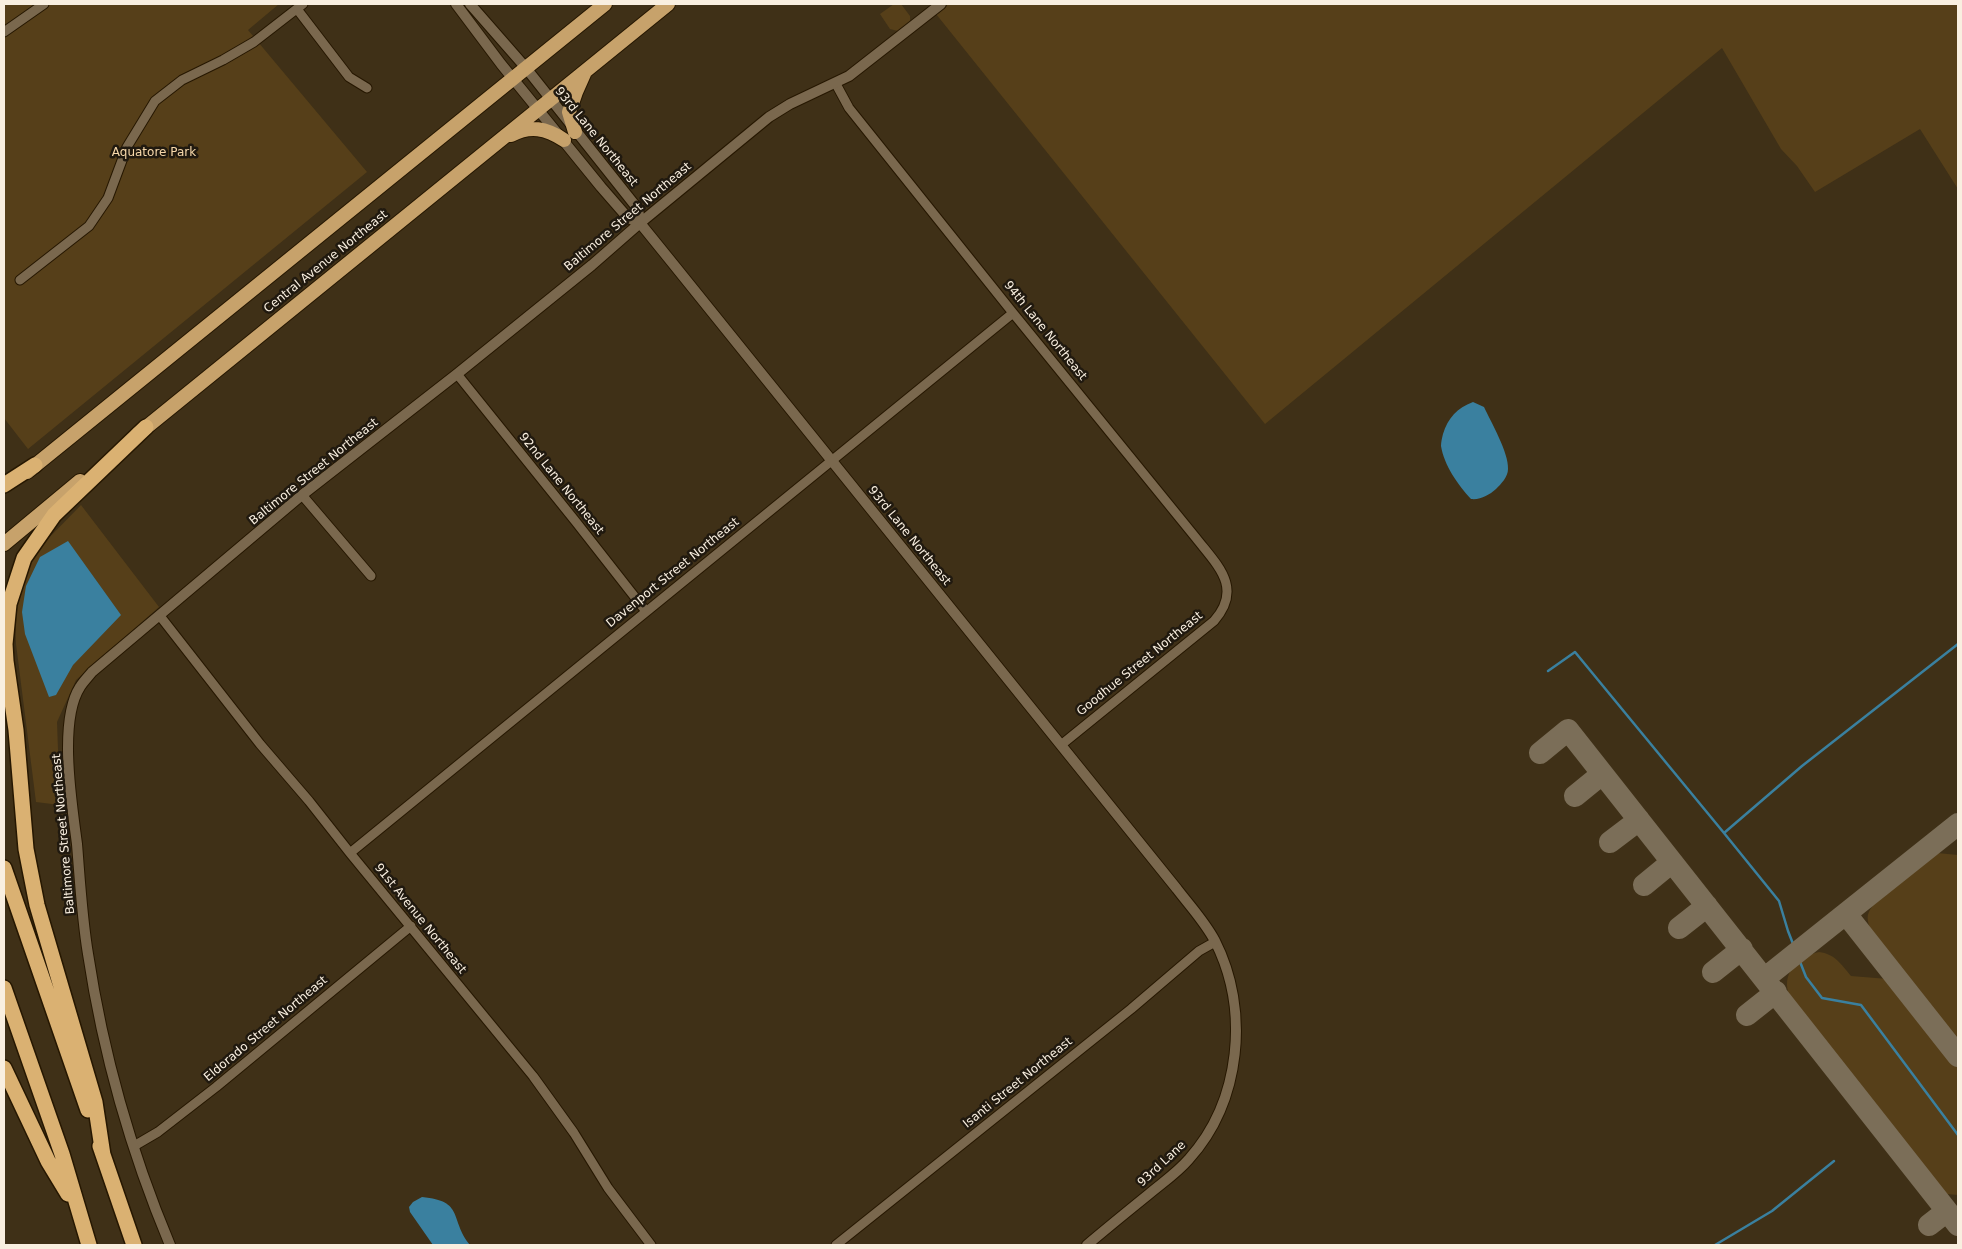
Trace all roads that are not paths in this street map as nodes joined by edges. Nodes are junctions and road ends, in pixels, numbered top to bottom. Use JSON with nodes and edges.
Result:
{"nodes":[{"id":1,"x":44,"y":4,"type":"edge"},
{"id":2,"x":456,"y":4,"type":"edge"},
{"id":3,"x":470,"y":4,"type":"edge"},
{"id":4,"x":605,"y":4,"type":"edge"},
{"id":5,"x":668,"y":4,"type":"edge"},
{"id":6,"x":942,"y":4,"type":"edge"},
{"id":7,"x":300,"y":6,"type":"edge"},
{"id":8,"x":4,"y":32,"type":"edge"},
{"id":9,"x":526,"y":68,"type":"junction"},
{"id":10,"x":587,"y":69,"type":"junction"},
{"id":11,"x":513,"y":79,"type":"junction"},
{"id":12,"x":836,"y":84,"type":"junction"},
{"id":13,"x":367,"y":88,"type":"dead end"},
{"id":14,"x":549,"y":99,"type":"junction"},
{"id":15,"x":537,"y":109,"type":"junction"},
{"id":16,"x":569,"y":136,"type":"junction"},
{"id":17,"x":499,"y":140,"type":"junction"},
{"id":18,"x":640,"y":223,"type":"junction"},
{"id":19,"x":20,"y":280,"type":"dead end"},
{"id":20,"x":1013,"y":313,"type":"junction"},
{"id":21,"x":457,"y":374,"type":"junction"},
{"id":22,"x":146,"y":427,"type":"junction"},
{"id":23,"x":832,"y":461,"type":"junction"},
{"id":24,"x":35,"y":465,"type":"junction"},
{"id":25,"x":4,"y":485,"type":"edge"},
{"id":26,"x":4,"y":490,"type":"edge"},
{"id":27,"x":302,"y":495,"type":"junction"},
{"id":28,"x":4,"y":544,"type":"edge"},
{"id":29,"x":371,"y":576,"type":"dead end"},
{"id":30,"x":1227,"y":597,"type":"joint"},
{"id":31,"x":645,"y":610,"type":"junction"},
{"id":32,"x":160,"y":616,"type":"junction"},
{"id":33,"x":5,"y":642,"type":"edge"},
{"id":34,"x":1061,"y":745,"type":"junction"},
{"id":35,"x":350,"y":852,"type":"junction"},
{"id":36,"x":1158,"y":865,"type":"joint"},
{"id":37,"x":4,"y":868,"type":"edge"},
{"id":38,"x":410,"y":926,"type":"junction"},
{"id":39,"x":1215,"y":942,"type":"junction"},
{"id":40,"x":4,"y":988,"type":"edge"},
{"id":41,"x":4,"y":1068,"type":"edge"},
{"id":42,"x":134,"y":1146,"type":"junction"},
{"id":43,"x":103,"y":1155,"type":"junction"},
{"id":44,"x":79,"y":1210,"type":"junction"},
{"id":45,"x":90,"y":1245,"type":"edge"},
{"id":46,"x":134,"y":1245,"type":"edge"},
{"id":47,"x":170,"y":1245,"type":"edge"},
{"id":48,"x":651,"y":1245,"type":"edge"},
{"id":49,"x":836,"y":1245,"type":"edge"},
{"id":50,"x":1086,"y":1245,"type":"edge"}],
"edges":[{"from":1,"to":8,"type":"street"},
{"from":2,"to":11,"type":"street","name":"93rd Lane Northeast"},
{"from":3,"to":9,"type":"street","name":"93rd Lane Northeast"},
{"from":4,"to":9,"type":"highway","name":"Central Avenue Northeast"},
{"from":5,"to":10,"type":"highway","name":"Central Avenue Northeast"},
{"from":6,"to":12,"type":"street","name":"Baltimore Street Northeast"},
{"from":7,"to":13,"type":"street"},
{"from":7,"to":19,"type":"street"},
{"from":9,"to":11,"type":"highway","name":"Central Avenue Northeast"},
{"from":9,"to":14,"type":"street","name":"93rd Lane Northeast"},
{"from":10,"to":14,"type":"highway","name":"Central Avenue Northeast"},
{"from":10,"to":16,"type":"highway"},
{"from":11,"to":15,"type":"street","name":"93rd Lane Northeast"},
{"from":11,"to":24,"type":"highway","name":"Central Avenue Northeast"},
{"from":12,"to":18,"type":"street","name":"Baltimore Street Northeast"},
{"from":12,"to":20,"type":"street","name":"94th Lane Northeast"},
{"from":14,"to":15,"type":"highway","name":"Central Avenue Northeast"},
{"from":14,"to":16,"type":"street","name":"93rd Lane Northeast"},
{"from":15,"to":16,"type":"street","name":"93rd Lane Northeast"},
{"from":15,"to":17,"type":"highway","name":"Central Avenue Northeast"},
{"from":16,"to":17,"type":"highway"},
{"from":16,"to":18,"type":"street","name":"93rd Lane Northeast"},
{"from":17,"to":22,"type":"highway","name":"Central Avenue Northeast"},
{"from":18,"to":21,"type":"street","name":"Baltimore Street Northeast"},
{"from":18,"to":23,"type":"street","name":"93rd Lane Northeast"},
{"from":20,"to":23,"type":"street","name":"Davenport Street Northeast"},
{"from":20,"to":30,"type":"street","name":"94th Lane Northeast"},
{"from":21,"to":27,"type":"street","name":"Baltimore Street Northeast"},
{"from":21,"to":31,"type":"street","name":"92nd Lane Northeast"},
{"from":22,"to":28,"type":"highway","name":"Central Avenue Northeast"},
{"from":22,"to":33,"type":"highway"},
{"from":23,"to":31,"type":"street","name":"Davenport Street Northeast"},
{"from":23,"to":34,"type":"street","name":"93rd Lane Northeast"},
{"from":24,"to":25,"type":"highway"},
{"from":24,"to":26,"type":"highway","name":"Central Avenue Northeast"},
{"from":27,"to":29,"type":"street"},
{"from":27,"to":32,"type":"street","name":"Baltimore Street Northeast"},
{"from":30,"to":34,"type":"street","name":"Goodhue Street Northeast"},
{"from":31,"to":35,"type":"street","name":"Davenport Street Northeast"},
{"from":32,"to":35,"type":"street","name":"91st Avenue Northeast"},
{"from":32,"to":42,"type":"street","name":"Baltimore Street Northeast"},
{"from":33,"to":43,"type":"highway"},
{"from":34,"to":36,"type":"street","name":"93rd Lane Northeast"},
{"from":35,"to":38,"type":"street","name":"91st Avenue Northeast"},
{"from":36,"to":39,"type":"street","name":"93rd Lane"},
{"from":37,"to":43,"type":"highway"},
{"from":38,"to":42,"type":"street","name":"Eldorado Street Northeast"},
{"from":38,"to":48,"type":"street","name":"91st Avenue Northeast"},
{"from":39,"to":49,"type":"street","name":"Isanti Street Northeast"},
{"from":39,"to":50,"type":"street","name":"93rd Lane"},
{"from":40,"to":44,"type":"highway"},
{"from":41,"to":44,"type":"highway"},
{"from":42,"to":47,"type":"street","name":"Baltimore Street Northeast"},
{"from":43,"to":46,"type":"highway"},
{"from":44,"to":45,"type":"highway"}]}
